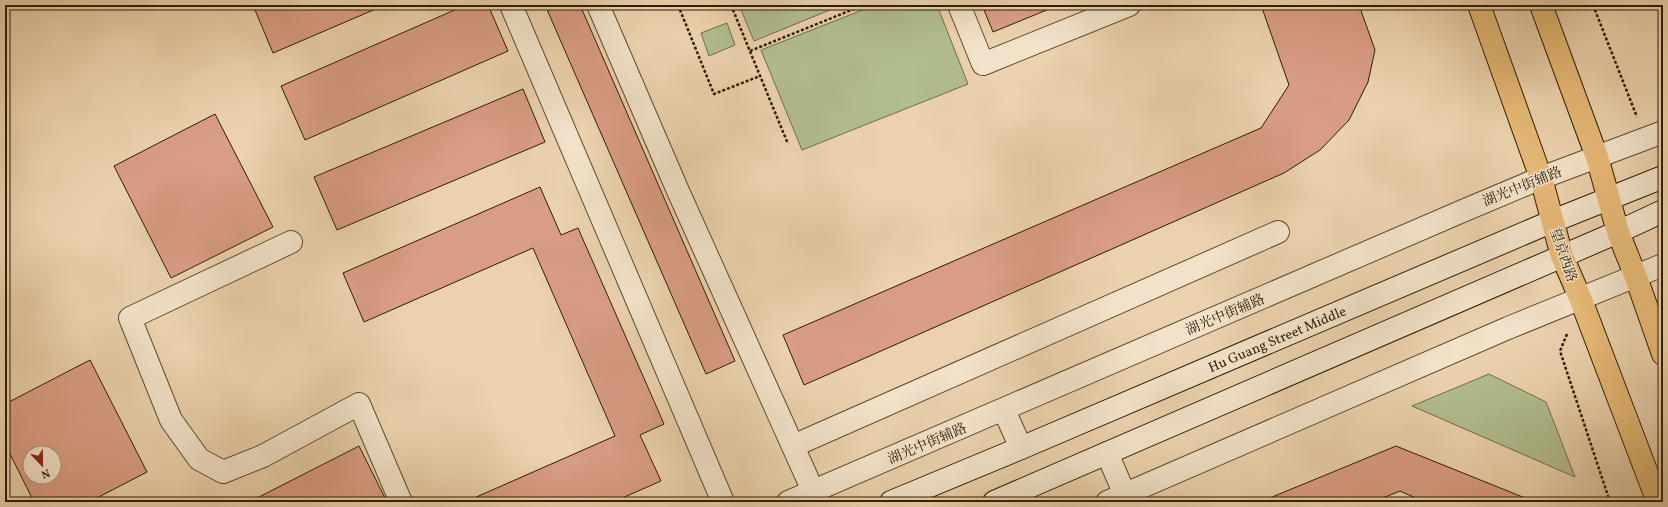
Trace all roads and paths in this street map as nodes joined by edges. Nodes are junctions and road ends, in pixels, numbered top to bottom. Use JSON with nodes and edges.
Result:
{"nodes":[{"id":1,"x":511,"y":5,"type":"edge"},
{"id":2,"x":598,"y":5,"type":"edge"},
{"id":3,"x":678,"y":5,"type":"edge"},
{"id":4,"x":731,"y":5,"type":"edge"},
{"id":5,"x":864,"y":5,"type":"edge"},
{"id":6,"x":959,"y":5,"type":"edge"},
{"id":7,"x":1129,"y":5,"type":"edge"},
{"id":8,"x":1479,"y":5,"type":"edge"},
{"id":9,"x":1541,"y":5,"type":"edge"},
{"id":10,"x":1593,"y":5,"type":"edge"},
{"id":11,"x":750,"y":51,"type":"junction"},
{"id":12,"x":760,"y":76,"type":"junction"},
{"id":13,"x":1654,"y":135,"type":"edge"},
{"id":14,"x":788,"y":144,"type":"dead end"},
{"id":15,"x":1597,"y":157,"type":"junction"},
{"id":16,"x":1663,"y":177,"type":"edge"},
{"id":17,"x":1541,"y":178,"type":"junction"},
{"id":18,"x":1607,"y":198,"type":"junction"},
{"id":19,"x":1663,"y":211,"type":"edge"},
{"id":20,"x":1553,"y":221,"type":"junction"},
{"id":21,"x":1278,"y":232,"type":"dead end"},
{"id":22,"x":1618,"y":232,"type":"junction"},
{"id":23,"x":290,"y":242,"type":"dead end"},
{"id":24,"x":1562,"y":256,"type":"junction"},
{"id":25,"x":1663,"y":265,"type":"edge"},
{"id":26,"x":1636,"y":277,"type":"junction"},
{"id":27,"x":1581,"y":300,"type":"junction"},
{"id":28,"x":1663,"y":354,"type":"edge"},
{"id":29,"x":1004,"y":410,"type":"junction"},
{"id":30,"x":793,"y":446,"type":"junction"},
{"id":31,"x":1021,"y":448,"type":"junction"},
{"id":32,"x":1107,"y":453,"type":"junction"},
{"id":33,"x":816,"y":496,"type":"edge"},
{"id":34,"x":1120,"y":500,"type":"edge"},
{"id":35,"x":401,"y":502,"type":"edge"},
{"id":36,"x":723,"y":502,"type":"edge"},
{"id":37,"x":788,"y":502,"type":"edge"},
{"id":38,"x":891,"y":502,"type":"edge"},
{"id":39,"x":994,"y":502,"type":"edge"},
{"id":40,"x":1610,"y":502,"type":"edge"},
{"id":41,"x":1658,"y":502,"type":"edge"}],
"edges":[{"from":1,"to":36,"type":"street"},
{"from":2,"to":30,"type":"street"},
{"from":3,"to":12,"type":"path"},
{"from":4,"to":11,"type":"path"},
{"from":5,"to":11,"type":"path"},
{"from":6,"to":7,"type":"street"},
{"from":8,"to":17,"type":"main road","name":"望京西路"},
{"from":9,"to":15,"type":"main road"},
{"from":10,"to":13,"type":"path"},
{"from":11,"to":12,"type":"path"},
{"from":12,"to":14,"type":"path"},
{"from":13,"to":15,"type":"street","name":"湖光中街辅路"},
{"from":15,"to":17,"type":"street","name":"湖光中街辅路"},
{"from":15,"to":18,"type":"main road"},
{"from":16,"to":18,"type":"street","name":"Hu Guang Street Middle"},
{"from":17,"to":20,"type":"main road","name":"望京西路"},
{"from":17,"to":29,"type":"street","name":"湖光中街辅路"},
{"from":18,"to":20,"type":"street","name":"Hu Guang Street Middle"},
{"from":18,"to":22,"type":"main road"},
{"from":19,"to":22,"type":"street"},
{"from":20,"to":24,"type":"main road","name":"望京西路"},
{"from":20,"to":31,"type":"street","name":"Hu Guang Street Middle"},
{"from":21,"to":30,"type":"street"},
{"from":22,"to":24,"type":"street"},
{"from":22,"to":26,"type":"main road"},
{"from":23,"to":35,"type":"street"},
{"from":24,"to":27,"type":"main road","name":"望京西路"},
{"from":24,"to":32,"type":"street"},
{"from":25,"to":26,"type":"street"},
{"from":26,"to":27,"type":"street"},
{"from":26,"to":28,"type":"main road"},
{"from":27,"to":34,"type":"street"},
{"from":27,"to":40,"type":"path"},
{"from":27,"to":41,"type":"main road","name":"望京西路"},
{"from":29,"to":31,"type":"street"},
{"from":29,"to":33,"type":"street","name":"湖光中街辅路"},
{"from":30,"to":33,"type":"street"},
{"from":31,"to":38,"type":"street","name":"Hu Guang Street Middle"},
{"from":32,"to":34,"type":"street"},
{"from":32,"to":39,"type":"street"},
{"from":33,"to":37,"type":"street","name":"湖光中街辅路"}]}
